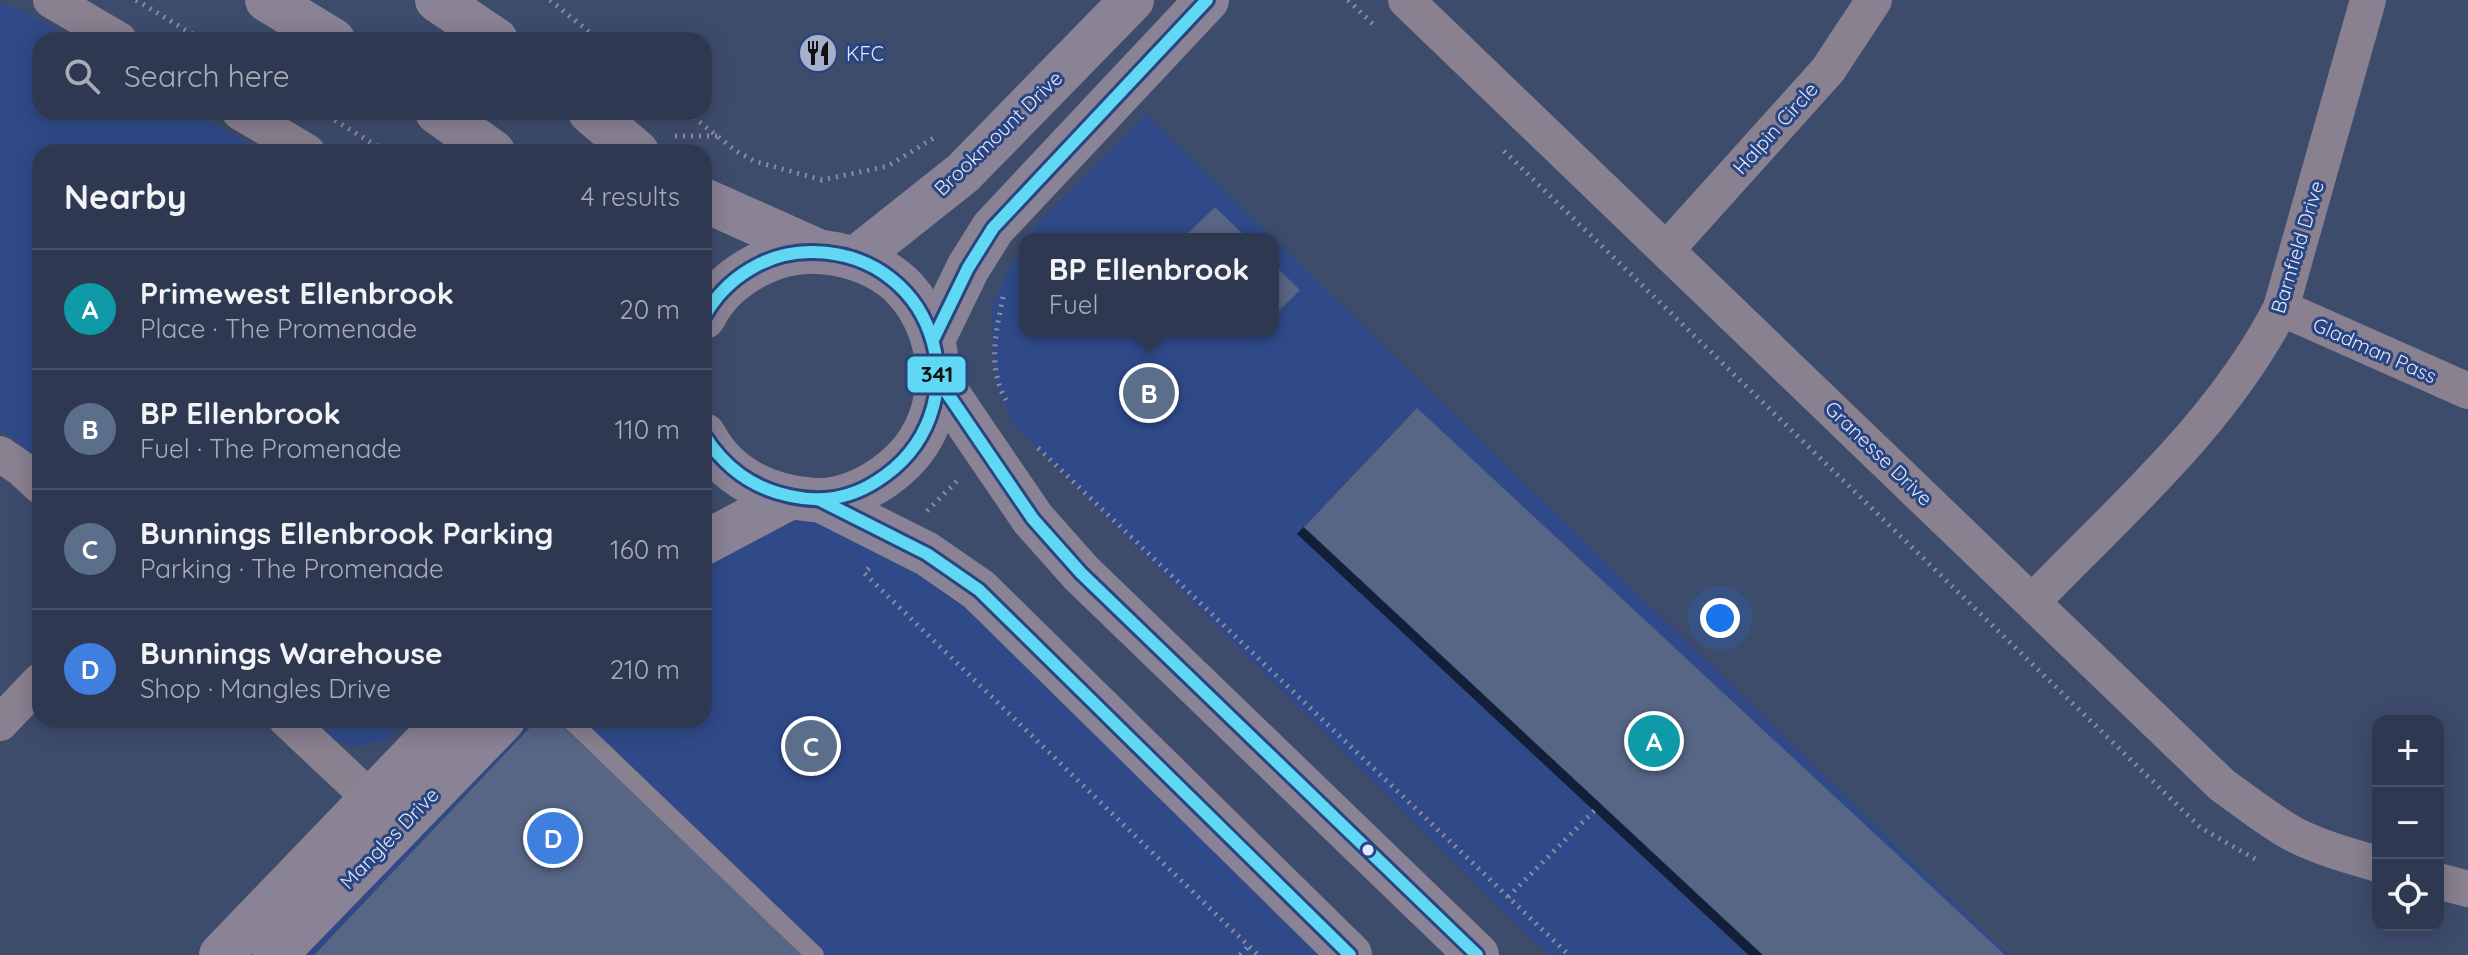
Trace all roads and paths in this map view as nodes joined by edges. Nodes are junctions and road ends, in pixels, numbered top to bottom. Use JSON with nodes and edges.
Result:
{"nodes":[{"id":1,"x":51,"y":0,"type":"edge"},
{"id":2,"x":136,"y":0,"type":"edge"},
{"id":3,"x":267,"y":0,"type":"edge"},
{"id":4,"x":437,"y":0,"type":"edge"},
{"id":5,"x":550,"y":0,"type":"edge"},
{"id":6,"x":1132,"y":0,"type":"edge"},
{"id":7,"x":1207,"y":0,"type":"edge"},
{"id":8,"x":1406,"y":0,"type":"edge"},
{"id":9,"x":1874,"y":0,"type":"edge"},
{"id":10,"x":2368,"y":0,"type":"edge"},
{"id":11,"x":105,"y":32,"type":"edge"},
{"id":12,"x":189,"y":32,"type":"edge"},
{"id":13,"x":320,"y":32,"type":"edge"},
{"id":14,"x":484,"y":32,"type":"edge"},
{"id":15,"x":589,"y":32,"type":"edge"},
{"id":16,"x":253,"y":120,"type":"edge"},
{"id":17,"x":334,"y":120,"type":"edge"},
{"id":18,"x":448,"y":120,"type":"edge"},
{"id":19,"x":599,"y":120,"type":"edge"},
{"id":20,"x":697,"y":120,"type":"edge"},
{"id":21,"x":938,"y":135,"type":"dead end"},
{"id":22,"x":294,"y":144,"type":"edge"},
{"id":23,"x":374,"y":144,"type":"edge"},
{"id":24,"x":482,"y":144,"type":"edge"},
{"id":25,"x":628,"y":144,"type":"edge"},
{"id":26,"x":712,"y":203,"type":"edge"},
{"id":27,"x":1667,"y":249,"type":"junction"},
{"id":28,"x":836,"y":254,"type":"junction"},
{"id":29,"x":1005,"y":286,"type":"dead end"},
{"id":30,"x":712,"y":302,"type":"edge"},
{"id":31,"x":2281,"y":308,"type":"junction"},
{"id":32,"x":936,"y":360,"type":"junction"},
{"id":33,"x":2468,"y":391,"type":"edge"},
{"id":34,"x":1011,"y":409,"type":"dead end"},
{"id":35,"x":1030,"y":440,"type":"dead end"},
{"id":36,"x":712,"y":448,"type":"edge"},
{"id":37,"x":0,"y":454,"type":"edge"},
{"id":38,"x":32,"y":478,"type":"edge"},
{"id":39,"x":804,"y":499,"type":"junction"},
{"id":40,"x":712,"y":539,"type":"edge"},
{"id":41,"x":2033,"y":601,"type":"junction"},
{"id":42,"x":32,"y":689,"type":"edge"},
{"id":43,"x":0,"y":723,"type":"edge"},
{"id":44,"x":296,"y":728,"type":"edge"},
{"id":45,"x":439,"y":728,"type":"edge"},
{"id":46,"x":495,"y":728,"type":"edge"},
{"id":47,"x":578,"y":728,"type":"edge"},
{"id":48,"x":371,"y":799,"type":"junction"},
{"id":49,"x":1595,"y":810,"type":"dead end"},
{"id":50,"x":2372,"y":862,"type":"edge"},
{"id":51,"x":2444,"y":883,"type":"edge"},
{"id":52,"x":2468,"y":889,"type":"edge"},
{"id":53,"x":1508,"y":897,"type":"junction"},
{"id":54,"x":1249,"y":946,"type":"dead end"},
{"id":55,"x":221,"y":955,"type":"edge"},
{"id":56,"x":275,"y":955,"type":"edge"},
{"id":57,"x":815,"y":955,"type":"edge"},
{"id":58,"x":1240,"y":955,"type":"edge"},
{"id":59,"x":1350,"y":955,"type":"edge"},
{"id":60,"x":1477,"y":955,"type":"edge"},
{"id":61,"x":1569,"y":955,"type":"edge"}],
"edges":[{"from":1,"to":11,"type":"street"},
{"from":2,"to":12,"type":"path"},
{"from":3,"to":13,"type":"main road"},
{"from":4,"to":14,"type":"main road"},
{"from":5,"to":15,"type":"path"},
{"from":6,"to":28,"type":"main road","name":"Brookmount Drive"},
{"from":7,"to":32,"type":"main road"},
{"from":8,"to":27,"type":"street","name":"Granesse Drive"},
{"from":9,"to":27,"type":"street","name":"Halpin Circle"},
{"from":10,"to":31,"type":"street","name":"Barnfield Drive"},
{"from":16,"to":22,"type":"street"},
{"from":17,"to":23,"type":"path"},
{"from":18,"to":24,"type":"main road"},
{"from":19,"to":25,"type":"main road"},
{"from":20,"to":21,"type":"path"},
{"from":26,"to":28,"type":"main road"},
{"from":27,"to":41,"type":"street","name":"Granesse Drive"},
{"from":28,"to":30,"type":"main road"},
{"from":28,"to":32,"type":"main road"},
{"from":29,"to":34,"type":"path"},
{"from":31,"to":33,"type":"street","name":"Gladman Pass"},
{"from":31,"to":41,"type":"street","name":"Barnfield Drive"},
{"from":32,"to":39,"type":"main road"},
{"from":32,"to":60,"type":"main road"},
{"from":35,"to":53,"type":"path"},
{"from":36,"to":39,"type":"main road"},
{"from":37,"to":38,"type":"street"},
{"from":39,"to":40,"type":"main road"},
{"from":39,"to":59,"type":"main road"},
{"from":41,"to":50,"type":"street","name":"Granesse Drive"},
{"from":42,"to":43,"type":"street"},
{"from":44,"to":48,"type":"street"},
{"from":45,"to":48,"type":"main road","name":"Mangles Drive"},
{"from":46,"to":56,"type":"main road","name":"Mangles Drive"},
{"from":47,"to":57,"type":"lane"},
{"from":48,"to":55,"type":"main road","name":"Mangles Drive"},
{"from":49,"to":53,"type":"path"},
{"from":51,"to":52,"type":"street"},
{"from":53,"to":61,"type":"path"},
{"from":54,"to":58,"type":"path"}]}
